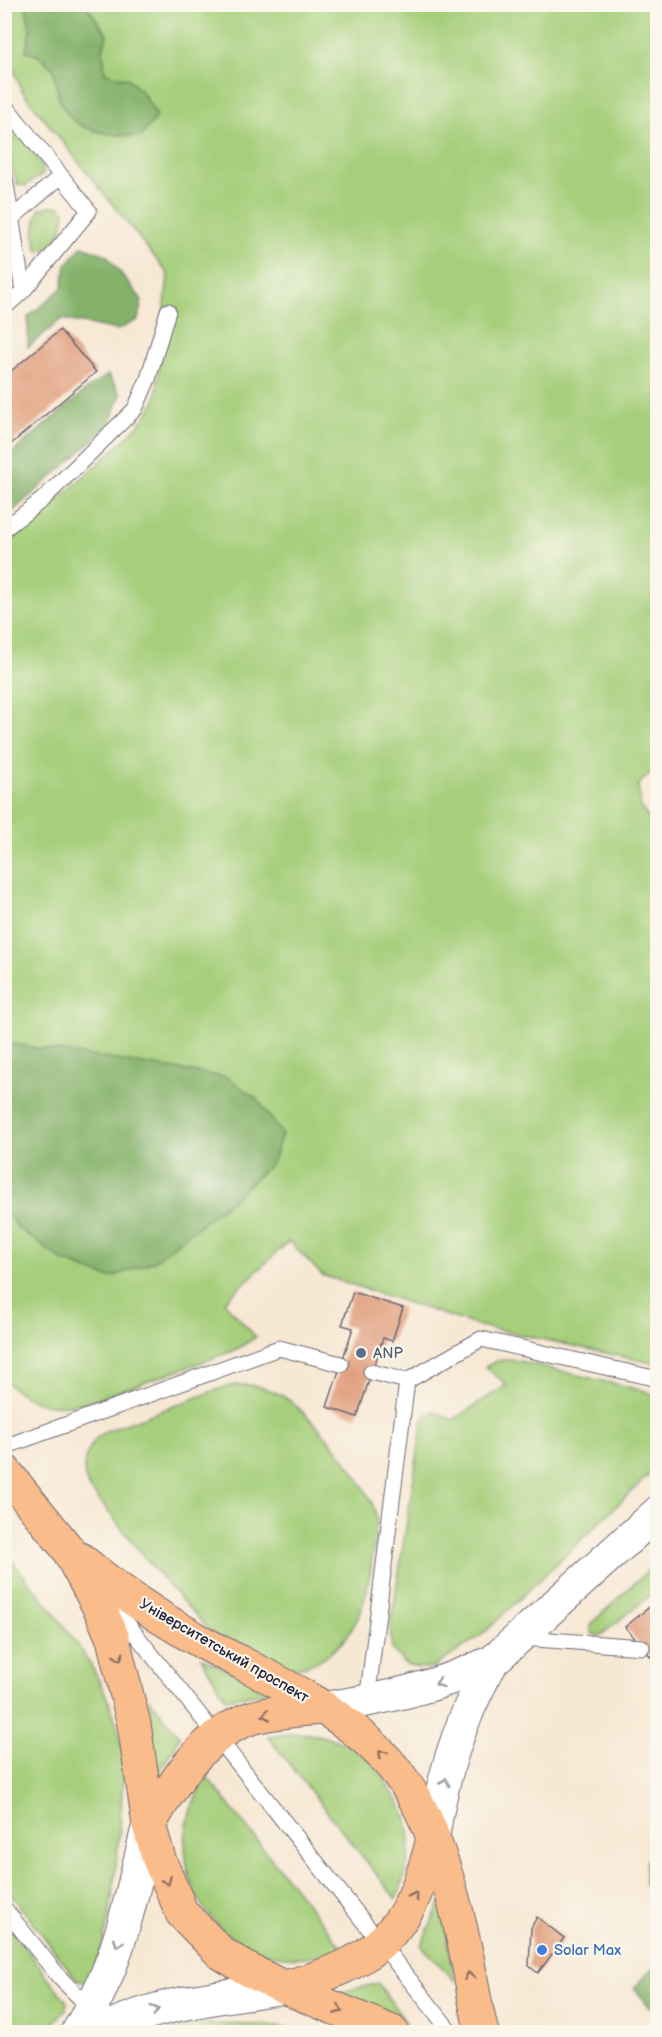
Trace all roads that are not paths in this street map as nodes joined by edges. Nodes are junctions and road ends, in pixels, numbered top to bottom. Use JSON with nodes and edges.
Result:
{"nodes":[{"id":1,"x":4,"y":104,"type":"edge"},
{"id":2,"x":4,"y":172,"type":"edge"},
{"id":3,"x":61,"y":176,"type":"junction"},
{"id":4,"x":12,"y":218,"type":"junction"},
{"id":5,"x":23,"y":291,"type":"junction"},
{"id":6,"x":4,"y":308,"type":"edge"},
{"id":7,"x":168,"y":311,"type":"dead end"},
{"id":8,"x":4,"y":530,"type":"edge"},
{"id":9,"x":341,"y":1364,"type":"dead end"},
{"id":10,"x":371,"y":1372,"type":"dead end"},
{"id":11,"x":657,"y":1379,"type":"edge"},
{"id":12,"x":407,"y":1381,"type":"junction"},
{"id":13,"x":4,"y":1447,"type":"edge"},
{"id":14,"x":4,"y":1470,"type":"edge"},
{"id":15,"x":657,"y":1512,"type":"edge"},
{"id":16,"x":67,"y":1548,"type":"junction"},
{"id":17,"x":520,"y":1638,"type":"junction"},
{"id":18,"x":642,"y":1647,"type":"dead end"},
{"id":19,"x":493,"y":1661,"type":"junction"},
{"id":20,"x":367,"y":1701,"type":"junction"},
{"id":21,"x":324,"y":1708,"type":"junction"},
{"id":22,"x":216,"y":1737,"type":"junction"},
{"id":23,"x":149,"y":1826,"type":"junction"},
{"id":24,"x":433,"y":1839,"type":"junction"},
{"id":25,"x":4,"y":1908,"type":"edge"},
{"id":26,"x":381,"y":1944,"type":"junction"},
{"id":27,"x":285,"y":1987,"type":"junction"},
{"id":28,"x":90,"y":2025,"type":"edge"},
{"id":29,"x":392,"y":2032,"type":"edge"},
{"id":30,"x":451,"y":2032,"type":"edge"},
{"id":31,"x":482,"y":2032,"type":"edge"}],
"edges":[{"from":1,"to":3,"type":"lane"},
{"from":2,"to":4,"type":"lane"},
{"from":3,"to":4,"type":"lane"},
{"from":3,"to":5,"type":"lane"},
{"from":4,"to":5,"type":"lane"},
{"from":5,"to":6,"type":"lane"},
{"from":7,"to":8,"type":"lane"},
{"from":9,"to":13,"type":"lane"},
{"from":10,"to":12,"type":"lane"},
{"from":11,"to":12,"type":"lane"},
{"from":12,"to":20,"type":"lane"},
{"from":14,"to":16,"type":"main road","name":"Університетський проспект"},
{"from":15,"to":17,"type":"street"},
{"from":16,"to":21,"type":"main road","name":"Університетський проспект"},
{"from":16,"to":22,"type":"lane"},
{"from":16,"to":23,"type":"main road","name":"Університетський проспект","one_way":true},
{"from":17,"to":18,"type":"lane"},
{"from":17,"to":19,"type":"street"},
{"from":19,"to":20,"type":"street","one_way":true},
{"from":24,"to":19,"type":"street","one_way":true},
{"from":20,"to":21,"type":"street"},
{"from":21,"to":22,"type":"main road","one_way":true},
{"from":24,"to":21,"type":"main road","name":"Університетський проспект","one_way":true},
{"from":22,"to":23,"type":"main road"},
{"from":22,"to":26,"type":"lane"},
{"from":23,"to":27,"type":"main road","name":"Університетський проспект","one_way":true},
{"from":23,"to":28,"type":"street","one_way":true},
{"from":26,"to":24,"type":"main road","one_way":true},
{"from":31,"to":24,"type":"main road","name":"Університетський проспект","one_way":true},
{"from":25,"to":28,"type":"lane"},
{"from":26,"to":27,"type":"main road"},
{"from":26,"to":30,"type":"lane"},
{"from":28,"to":27,"type":"street","one_way":true},
{"from":27,"to":29,"type":"main road","name":"Університетський проспект","one_way":true}]}
